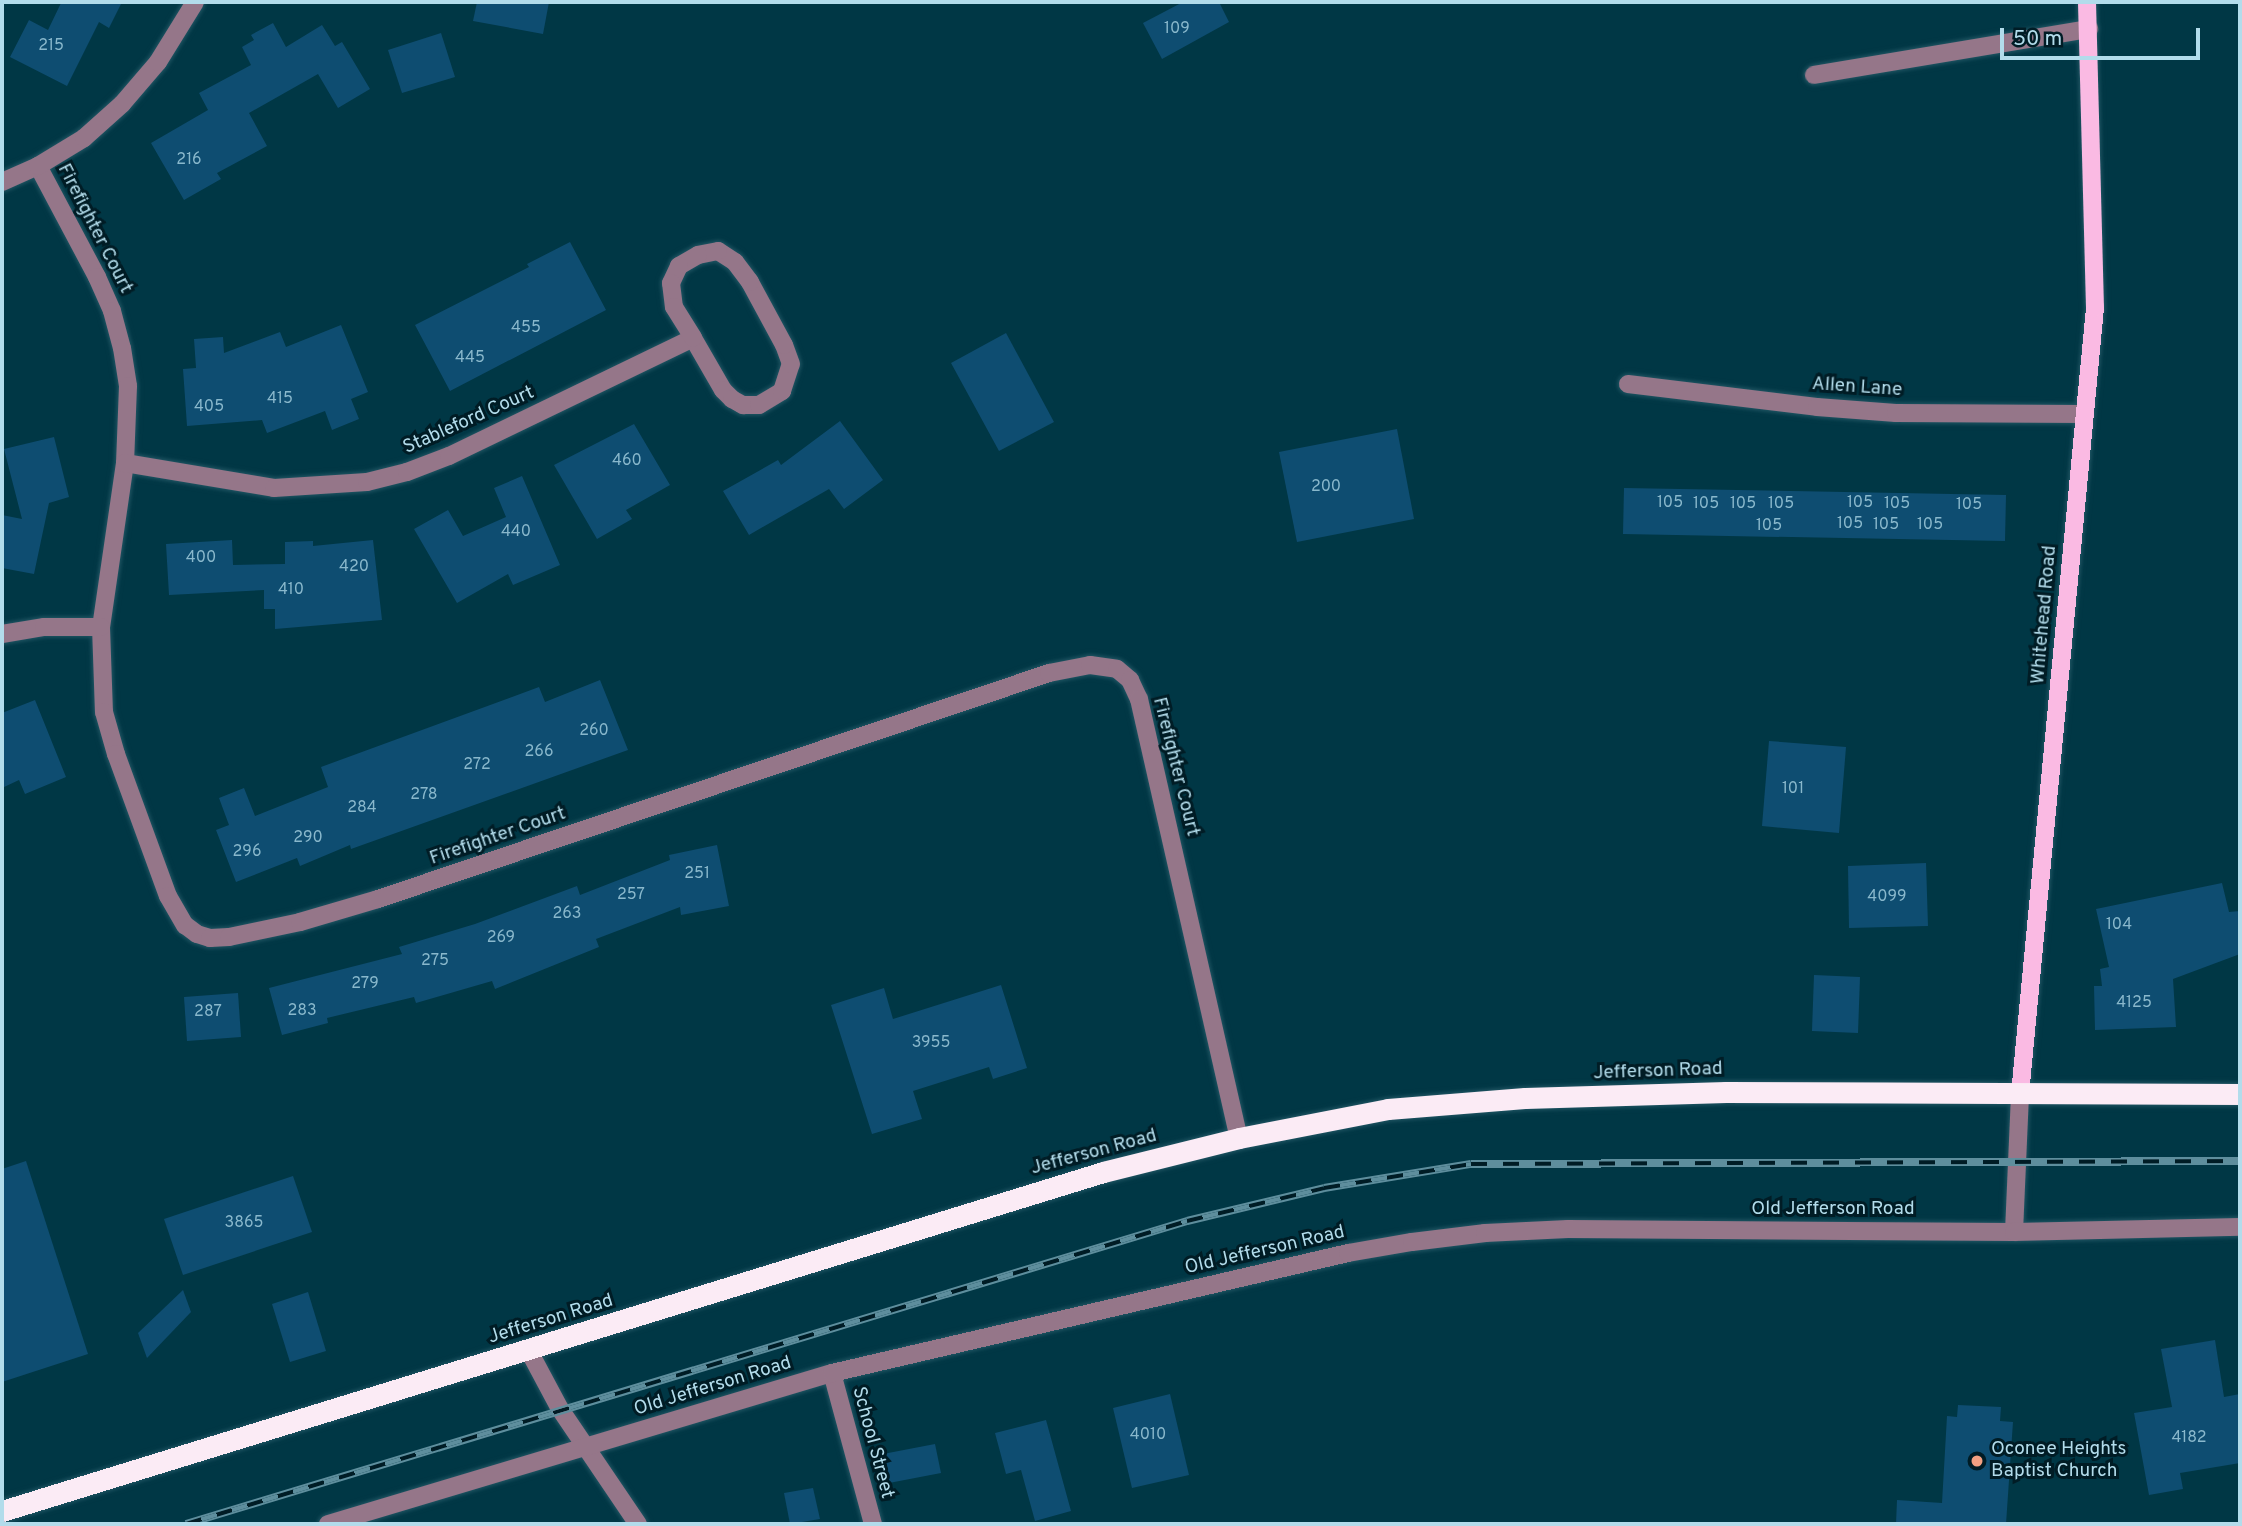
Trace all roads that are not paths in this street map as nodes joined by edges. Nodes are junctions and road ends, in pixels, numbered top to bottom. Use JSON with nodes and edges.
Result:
{"nodes":[{"id":1,"x":195,"y":2,"type":"edge"},
{"id":2,"x":2087,"y":2,"type":"edge"},
{"id":3,"x":2089,"y":29,"type":"junction"},
{"id":4,"x":1814,"y":75,"type":"dead end"},
{"id":5,"x":38,"y":166,"type":"junction"},
{"id":6,"x":2,"y":182,"type":"edge"},
{"id":7,"x":693,"y":338,"type":"junction"},
{"id":8,"x":1628,"y":384,"type":"dead end"},
{"id":9,"x":2084,"y":414,"type":"junction"},
{"id":10,"x":125,"y":463,"type":"junction"},
{"id":11,"x":100,"y":627,"type":"junction"},
{"id":12,"x":2,"y":634,"type":"edge"},
{"id":13,"x":2020,"y":1094,"type":"junction"},
{"id":14,"x":2240,"y":1094,"type":"edge"},
{"id":15,"x":1239,"y":1138,"type":"junction"},
{"id":16,"x":2240,"y":1227,"type":"edge"},
{"id":17,"x":2014,"y":1232,"type":"junction"},
{"id":18,"x":529,"y":1351,"type":"junction"},
{"id":19,"x":832,"y":1373,"type":"junction"},
{"id":20,"x":585,"y":1447,"type":"junction"},
{"id":21,"x":2,"y":1511,"type":"edge"},
{"id":22,"x":328,"y":1524,"type":"edge"},
{"id":23,"x":638,"y":1524,"type":"edge"},
{"id":24,"x":873,"y":1524,"type":"edge"}],
"edges":[{"from":1,"to":5,"type":"street"},
{"from":2,"to":3,"type":"main road","name":"Whitehead Road"},
{"from":3,"to":4,"type":"street"},
{"from":3,"to":9,"type":"main road","name":"Whitehead Road"},
{"from":5,"to":6,"type":"street"},
{"from":5,"to":10,"type":"street","name":"Firefighter Court"},
{"from":7,"to":7,"type":"street"},
{"from":7,"to":10,"type":"street","name":"Stableford Court"},
{"from":8,"to":9,"type":"street","name":"Allen Lane"},
{"from":9,"to":13,"type":"main road","name":"Whitehead Road"},
{"from":10,"to":11,"type":"street","name":"Firefighter Court"},
{"from":11,"to":12,"type":"street"},
{"from":11,"to":15,"type":"street","name":"Firefighter Court"},
{"from":13,"to":14,"type":"highway","name":"Jefferson Road"},
{"from":13,"to":15,"type":"highway","name":"Jefferson Road"},
{"from":13,"to":17,"type":"street","name":"Whitehead Road"},
{"from":15,"to":18,"type":"highway","name":"Jefferson Road"},
{"from":16,"to":17,"type":"street","name":"Old Jefferson Road"},
{"from":17,"to":19,"type":"street","name":"Old Jefferson Road"},
{"from":18,"to":20,"type":"street"},
{"from":18,"to":21,"type":"highway","name":"Jefferson Road"},
{"from":19,"to":20,"type":"street","name":"Old Jefferson Road"},
{"from":19,"to":24,"type":"street","name":"School Street"},
{"from":20,"to":22,"type":"street","name":"Old Jefferson Road"},
{"from":20,"to":23,"type":"street"}]}
